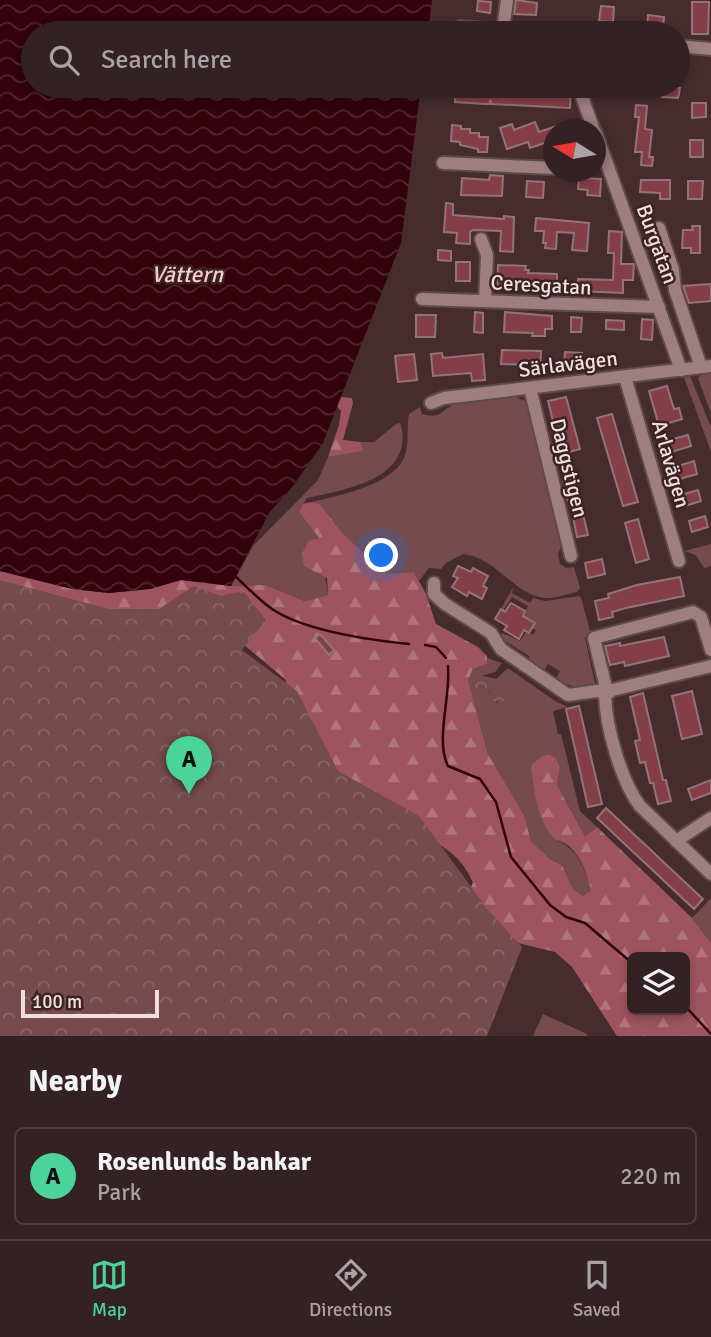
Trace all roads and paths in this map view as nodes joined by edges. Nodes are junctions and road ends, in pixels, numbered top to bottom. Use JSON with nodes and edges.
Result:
{"nodes":[{"id":1,"x":507,"y":0,"type":"edge"},
{"id":2,"x":504,"y":21,"type":"edge"},
{"id":3,"x":690,"y":47,"type":"edge"},
{"id":4,"x":711,"y":49,"type":"edge"},
{"id":5,"x":583,"y":98,"type":"edge"},
{"id":6,"x":590,"y":119,"type":"edge"},
{"id":7,"x":606,"y":162,"type":"edge"},
{"id":8,"x":443,"y":163,"type":"dead end"},
{"id":9,"x":543,"y":167,"type":"edge"},
{"id":10,"x":606,"y":170,"type":"edge"},
{"id":11,"x":609,"y":170,"type":"junction"},
{"id":12,"x":659,"y":228,"type":"dead end"},
{"id":13,"x":481,"y":239,"type":"dead end"},
{"id":14,"x":422,"y":299,"type":"dead end"},
{"id":15,"x":485,"y":301,"type":"junction"},
{"id":16,"x":660,"y":307,"type":"junction"},
{"id":17,"x":706,"y":367,"type":"edge"},
{"id":18,"x":681,"y":370,"type":"junction"},
{"id":19,"x":625,"y":377,"type":"junction"},
{"id":20,"x":530,"y":388,"type":"junction"},
{"id":21,"x":431,"y":403,"type":"dead end"},
{"id":22,"x":571,"y":556,"type":"dead end"},
{"id":23,"x":679,"y":561,"type":"dead end"},
{"id":24,"x":434,"y":583,"type":"dead end"},
{"id":25,"x":711,"y":650,"type":"edge"},
{"id":26,"x":711,"y":666,"type":"edge"},
{"id":27,"x":607,"y":692,"type":"junction"},
{"id":28,"x":711,"y":818,"type":"edge"},
{"id":29,"x":676,"y":841,"type":"junction"},
{"id":30,"x":711,"y":874,"type":"edge"}],
"edges":[{"from":1,"to":2,"type":"street"},
{"from":3,"to":4,"type":"street"},
{"from":5,"to":6,"type":"street","name":"Burgatan"},
{"from":7,"to":11,"type":"street","name":"Burgatan"},
{"from":8,"to":9,"type":"street"},
{"from":10,"to":11,"type":"street"},
{"from":11,"to":16,"type":"street","name":"Burgatan"},
{"from":12,"to":17,"type":"street"},
{"from":13,"to":15,"type":"street"},
{"from":14,"to":15,"type":"street","name":"Ceresgatan"},
{"from":15,"to":16,"type":"street","name":"Ceresgatan"},
{"from":16,"to":18,"type":"street","name":"Burgatan"},
{"from":17,"to":18,"type":"street","name":"Särlavägen"},
{"from":18,"to":19,"type":"street","name":"Särlavägen"},
{"from":19,"to":20,"type":"street","name":"Särlavägen"},
{"from":19,"to":23,"type":"street","name":"Arlavägen"},
{"from":20,"to":21,"type":"street","name":"Särlavägen"},
{"from":20,"to":22,"type":"street","name":"Daggstigen"},
{"from":24,"to":27,"type":"street"},
{"from":25,"to":27,"type":"street"},
{"from":26,"to":27,"type":"street"},
{"from":27,"to":29,"type":"street"},
{"from":28,"to":29,"type":"street"},
{"from":29,"to":30,"type":"street"}]}
